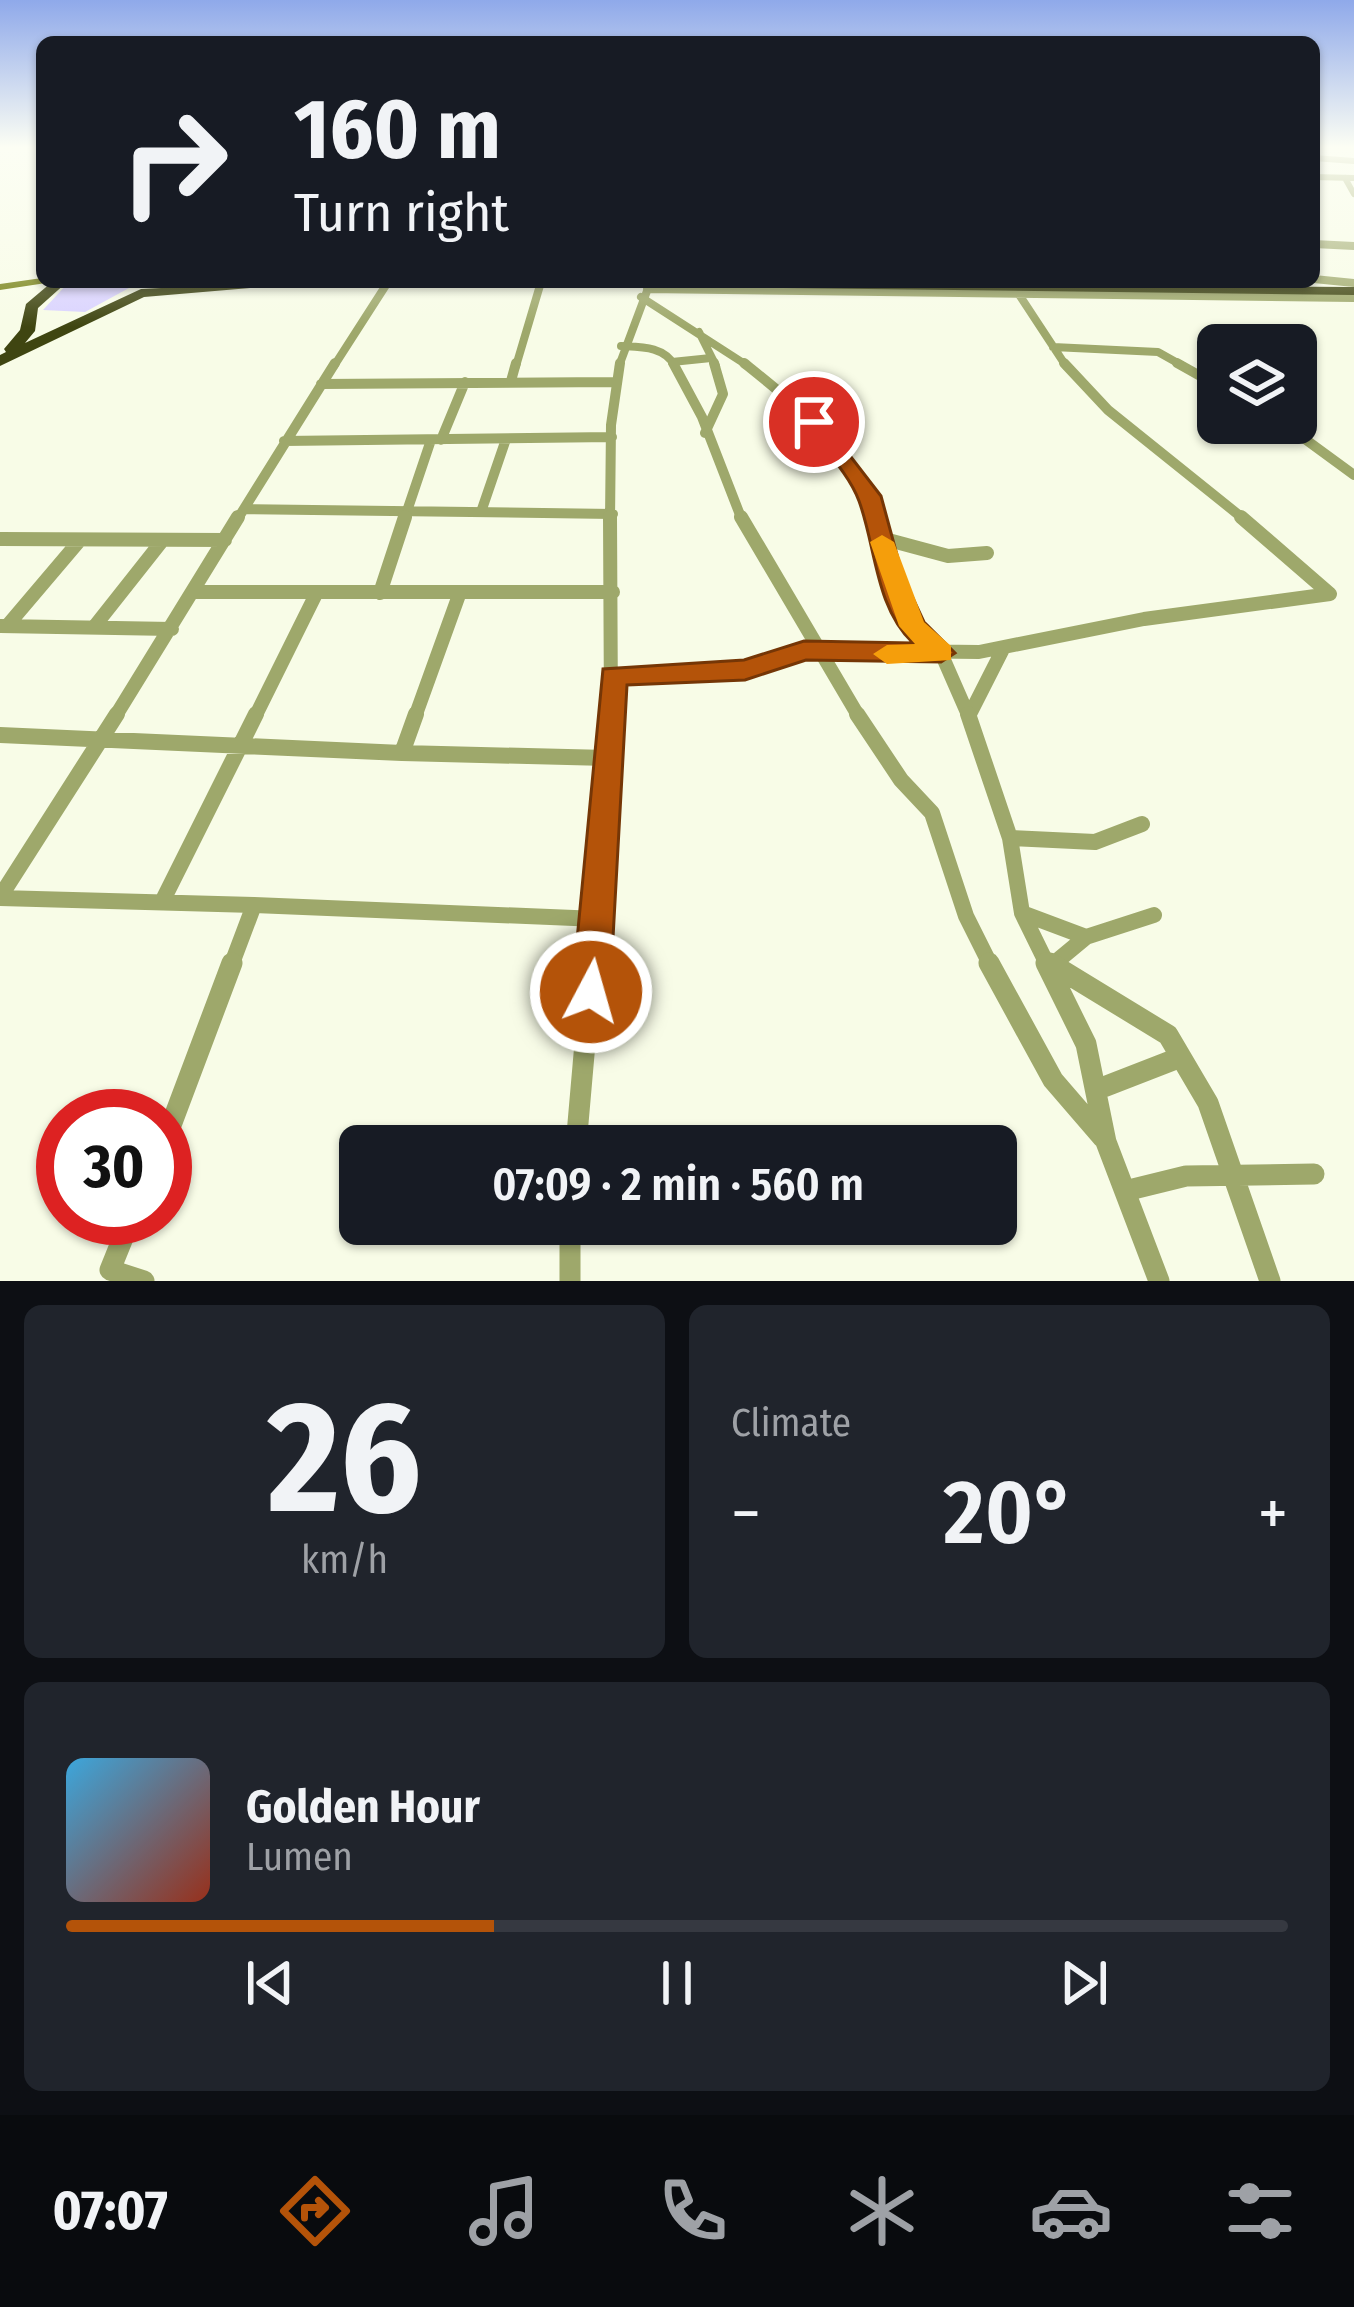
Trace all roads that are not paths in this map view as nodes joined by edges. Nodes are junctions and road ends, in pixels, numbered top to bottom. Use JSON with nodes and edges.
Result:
{"nodes":[{"id":1,"x":1320,"y":244,"type":"edge"},
{"id":2,"x":1354,"y":246,"type":"edge"},
{"id":3,"x":36,"y":281,"type":"edge"},
{"id":4,"x":1320,"y":281,"type":"edge"},
{"id":5,"x":0,"y":287,"type":"edge"},
{"id":6,"x":53,"y":288,"type":"edge"},
{"id":7,"x":135,"y":288,"type":"edge"},
{"id":8,"x":170,"y":288,"type":"edge"},
{"id":9,"x":384,"y":288,"type":"edge"},
{"id":10,"x":540,"y":288,"type":"edge"},
{"id":11,"x":641,"y":288,"type":"edge"},
{"id":12,"x":642,"y":288,"type":"edge"},
{"id":13,"x":683,"y":288,"type":"edge"},
{"id":14,"x":743,"y":288,"type":"edge"},
{"id":15,"x":1353,"y":294,"type":"edge"},
{"id":16,"x":1020,"y":296,"type":"junction"},
{"id":17,"x":31,"y":308,"type":"junction"},
{"id":18,"x":103,"y":308,"type":"junction"},
{"id":19,"x":700,"y":332,"type":"junction"},
{"id":20,"x":621,"y":346,"type":"junction"},
{"id":21,"x":1053,"y":347,"type":"junction"},
{"id":22,"x":711,"y":358,"type":"junction"},
{"id":23,"x":1,"y":360,"type":"edge"},
{"id":24,"x":672,"y":362,"type":"junction"},
{"id":25,"x":1197,"y":374,"type":"edge"},
{"id":26,"x":511,"y":381,"type":"junction"},
{"id":27,"x":465,"y":382,"type":"junction"},
{"id":28,"x":613,"y":382,"type":"junction"},
{"id":29,"x":321,"y":384,"type":"junction"},
{"id":30,"x":705,"y":433,"type":"junction"},
{"id":31,"x":612,"y":437,"type":"junction"},
{"id":32,"x":506,"y":439,"type":"junction"},
{"id":33,"x":436,"y":440,"type":"junction"},
{"id":34,"x":284,"y":441,"type":"junction"},
{"id":35,"x":1312,"y":444,"type":"edge"},
{"id":36,"x":1354,"y":475,"type":"edge"},
{"id":37,"x":244,"y":509,"type":"junction"},
{"id":38,"x":408,"y":512,"type":"junction"},
{"id":39,"x":481,"y":512,"type":"junction"},
{"id":40,"x":613,"y":514,"type":"junction"},
{"id":41,"x":881,"y":538,"type":"junction"},
{"id":42,"x":0,"y":539,"type":"edge"},
{"id":43,"x":80,"y":540,"type":"junction"},
{"id":44,"x":226,"y":540,"type":"junction"},
{"id":45,"x":162,"y":541,"type":"junction"},
{"id":46,"x":988,"y":553,"type":"dead end"},
{"id":47,"x":195,"y":592,"type":"junction"},
{"id":48,"x":614,"y":592,"type":"junction"},
{"id":49,"x":380,"y":593,"type":"junction"},
{"id":50,"x":316,"y":594,"type":"junction"},
{"id":51,"x":459,"y":595,"type":"junction"},
{"id":52,"x":4,"y":626,"type":"edge"},
{"id":53,"x":94,"y":628,"type":"junction"},
{"id":54,"x":172,"y":629,"type":"junction"},
{"id":55,"x":1003,"y":649,"type":"junction"},
{"id":56,"x":817,"y":650,"type":"junction"},
{"id":57,"x":941,"y":653,"type":"junction"},
{"id":58,"x":614,"y":676,"type":"junction"},
{"id":59,"x":969,"y":716,"type":"junction"},
{"id":60,"x":0,"y":735,"type":"edge"},
{"id":61,"x":104,"y":739,"type":"junction"},
{"id":62,"x":239,"y":747,"type":"junction"},
{"id":63,"x":402,"y":753,"type":"junction"},
{"id":64,"x":607,"y":758,"type":"junction"},
{"id":65,"x":1142,"y":824,"type":"dead end"},
{"id":66,"x":1010,"y":838,"type":"junction"},
{"id":67,"x":0,"y":897,"type":"edge"},
{"id":68,"x":162,"y":902,"type":"junction"},
{"id":69,"x":254,"y":905,"type":"junction"},
{"id":70,"x":1022,"y":913,"type":"junction"},
{"id":71,"x":1154,"y":915,"type":"dead end"},
{"id":72,"x":598,"y":919,"type":"junction"},
{"id":73,"x":1086,"y":937,"type":"junction"},
{"id":74,"x":1048,"y":964,"type":"junction"},
{"id":75,"x":1180,"y":1057,"type":"junction"},
{"id":76,"x":185,"y":1089,"type":"edge"},
{"id":77,"x":1096,"y":1090,"type":"junction"},
{"id":78,"x":578,"y":1125,"type":"edge"},
{"id":79,"x":1106,"y":1142,"type":"junction"},
{"id":80,"x":1233,"y":1174,"type":"junction"},
{"id":81,"x":1314,"y":1174,"type":"dead end"},
{"id":82,"x":1124,"y":1191,"type":"junction"},
{"id":83,"x":120,"y":1245,"type":"edge"},
{"id":84,"x":571,"y":1245,"type":"edge"},
{"id":85,"x":108,"y":1275,"type":"edge"},
{"id":86,"x":144,"y":1281,"type":"edge"},
{"id":87,"x":570,"y":1281,"type":"edge"},
{"id":88,"x":1159,"y":1281,"type":"edge"},
{"id":89,"x":1270,"y":1281,"type":"edge"}],
"edges":[{"from":1,"to":2,"type":"street"},
{"from":3,"to":5,"type":"main road"},
{"from":4,"to":15,"type":"street"},
{"from":5,"to":17,"type":"main road"},
{"from":6,"to":17,"type":"highway"},
{"from":7,"to":18,"type":"highway"},
{"from":8,"to":18,"type":"highway"},
{"from":9,"to":29,"type":"street"},
{"from":10,"to":26,"type":"street"},
{"from":11,"to":20,"type":"street"},
{"from":12,"to":19,"type":"street"},
{"from":13,"to":16,"type":"street"},
{"from":14,"to":15,"type":"highway"},
{"from":15,"to":16,"type":"street"},
{"from":16,"to":21,"type":"street"},
{"from":17,"to":18,"type":"highway"},
{"from":17,"to":23,"type":"highway"},
{"from":18,"to":23,"type":"highway"},
{"from":19,"to":22,"type":"street"},
{"from":19,"to":41,"type":"street"},
{"from":20,"to":24,"type":"street"},
{"from":20,"to":28,"type":"street"},
{"from":21,"to":25,"type":"street"},
{"from":21,"to":55,"type":"street"},
{"from":22,"to":24,"type":"street"},
{"from":22,"to":30,"type":"street"},
{"from":24,"to":30,"type":"street"},
{"from":26,"to":27,"type":"street"},
{"from":26,"to":28,"type":"street"},
{"from":27,"to":29,"type":"street"},
{"from":27,"to":33,"type":"street"},
{"from":28,"to":31,"type":"street"},
{"from":29,"to":34,"type":"street"},
{"from":30,"to":56,"type":"street"},
{"from":31,"to":32,"type":"street"},
{"from":31,"to":40,"type":"street"},
{"from":32,"to":33,"type":"street"},
{"from":32,"to":39,"type":"street"},
{"from":33,"to":34,"type":"street"},
{"from":33,"to":38,"type":"street"},
{"from":34,"to":37,"type":"street"},
{"from":35,"to":36,"type":"street"},
{"from":37,"to":38,"type":"street"},
{"from":37,"to":44,"type":"street"},
{"from":38,"to":39,"type":"street"},
{"from":38,"to":49,"type":"street"},
{"from":39,"to":40,"type":"street"},
{"from":40,"to":48,"type":"street"},
{"from":41,"to":46,"type":"street"},
{"from":41,"to":57,"type":"street"},
{"from":42,"to":43,"type":"street"},
{"from":43,"to":45,"type":"street"},
{"from":43,"to":52,"type":"street"},
{"from":44,"to":45,"type":"street"},
{"from":44,"to":47,"type":"street"},
{"from":45,"to":53,"type":"street"},
{"from":47,"to":50,"type":"street"},
{"from":47,"to":54,"type":"street"},
{"from":48,"to":51,"type":"street"},
{"from":48,"to":58,"type":"street"},
{"from":49,"to":50,"type":"street"},
{"from":49,"to":51,"type":"street"},
{"from":50,"to":62,"type":"street"},
{"from":51,"to":63,"type":"street"},
{"from":52,"to":53,"type":"street"},
{"from":53,"to":54,"type":"street"},
{"from":54,"to":61,"type":"street"},
{"from":55,"to":57,"type":"street"},
{"from":55,"to":59,"type":"street"},
{"from":56,"to":57,"type":"street"},
{"from":56,"to":58,"type":"street"},
{"from":56,"to":79,"type":"street"},
{"from":57,"to":59,"type":"street"},
{"from":58,"to":64,"type":"street"},
{"from":59,"to":66,"type":"street"},
{"from":60,"to":61,"type":"street"},
{"from":61,"to":62,"type":"street"},
{"from":61,"to":67,"type":"street"},
{"from":62,"to":63,"type":"street"},
{"from":62,"to":68,"type":"street"},
{"from":63,"to":64,"type":"street"},
{"from":64,"to":72,"type":"street"},
{"from":65,"to":66,"type":"street"},
{"from":66,"to":70,"type":"street"},
{"from":67,"to":68,"type":"street"},
{"from":68,"to":69,"type":"street"},
{"from":69,"to":72,"type":"street"},
{"from":69,"to":76,"type":"street"},
{"from":70,"to":73,"type":"street"},
{"from":70,"to":74,"type":"street"},
{"from":71,"to":73,"type":"street"},
{"from":72,"to":78,"type":"street"},
{"from":73,"to":74,"type":"street"},
{"from":74,"to":75,"type":"street"},
{"from":74,"to":77,"type":"street"},
{"from":75,"to":77,"type":"street"},
{"from":75,"to":80,"type":"street"},
{"from":77,"to":79,"type":"street"},
{"from":79,"to":82,"type":"street"},
{"from":80,"to":81,"type":"street"},
{"from":80,"to":82,"type":"street"},
{"from":80,"to":89,"type":"street"},
{"from":82,"to":88,"type":"street"},
{"from":83,"to":85,"type":"street"},
{"from":84,"to":87,"type":"street"},
{"from":85,"to":86,"type":"street"}]}
